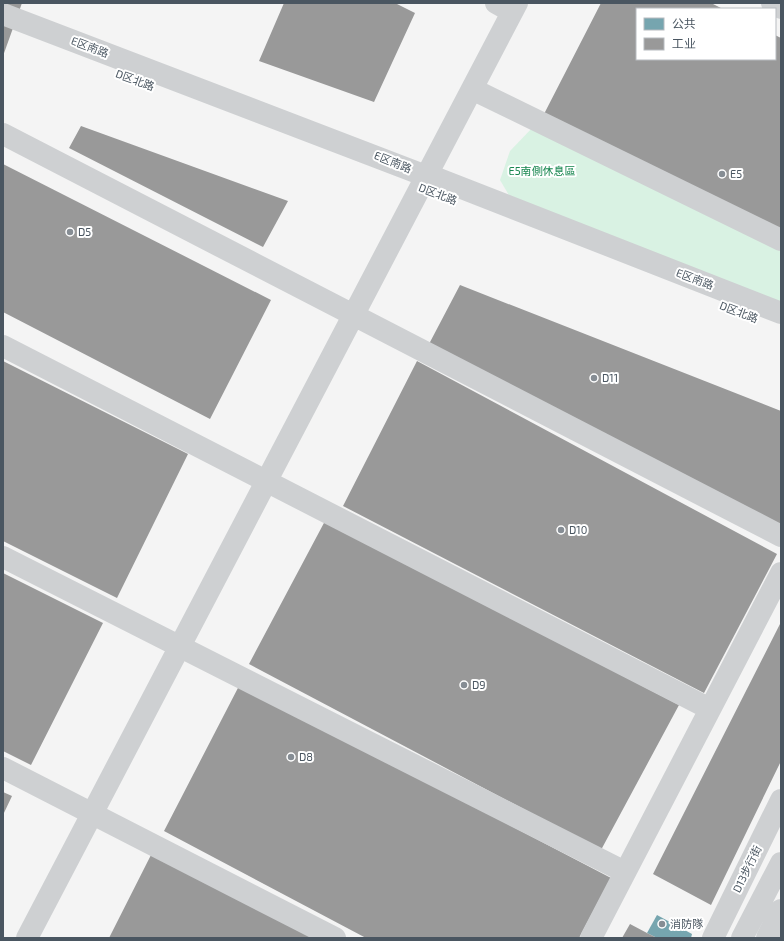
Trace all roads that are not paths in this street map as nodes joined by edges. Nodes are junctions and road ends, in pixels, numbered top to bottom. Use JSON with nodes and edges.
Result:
{"nodes":[{"id":1,"x":772,"y":3,"type":"edge"},
{"id":2,"x":509,"y":6,"type":"edge"},
{"id":3,"x":781,"y":8,"type":"edge"},
{"id":4,"x":3,"y":14,"type":"edge"},
{"id":5,"x":3,"y":30,"type":"edge"},
{"id":6,"x":472,"y":89,"type":"junction"},
{"id":7,"x":3,"y":134,"type":"edge"},
{"id":8,"x":423,"y":182,"type":"junction"},
{"id":9,"x":781,"y":240,"type":"edge"},
{"id":10,"x":781,"y":313,"type":"edge"},
{"id":11,"x":353,"y":315,"type":"junction"},
{"id":12,"x":781,"y":329,"type":"edge"},
{"id":13,"x":3,"y":346,"type":"edge"},
{"id":14,"x":266,"y":481,"type":"junction"},
{"id":15,"x":781,"y":536,"type":"edge"},
{"id":16,"x":3,"y":557,"type":"edge"},
{"id":17,"x":781,"y":573,"type":"edge"},
{"id":18,"x":179,"y":647,"type":"junction"},
{"id":19,"x":710,"y":709,"type":"junction"},
{"id":20,"x":3,"y":768,"type":"edge"},
{"id":21,"x":781,"y":800,"type":"edge"},
{"id":22,"x":92,"y":814,"type":"junction"},
{"id":23,"x":781,"y":863,"type":"edge"},
{"id":24,"x":625,"y":872,"type":"junction"},
{"id":25,"x":781,"y":910,"type":"edge"},
{"id":26,"x":27,"y":938,"type":"edge"},
{"id":27,"x":335,"y":938,"type":"edge"},
{"id":28,"x":590,"y":938,"type":"edge"},
{"id":29,"x":713,"y":938,"type":"edge"},
{"id":30,"x":742,"y":938,"type":"edge"},
{"id":31,"x":767,"y":938,"type":"edge"}],
"edges":[{"from":1,"to":3,"type":"street"},
{"from":2,"to":6,"type":"street"},
{"from":4,"to":8,"type":"street","name":"E区南路"},
{"from":5,"to":8,"type":"street","name":"D区北路"},
{"from":6,"to":8,"type":"street"},
{"from":6,"to":9,"type":"street"},
{"from":7,"to":11,"type":"street"},
{"from":8,"to":10,"type":"street","name":"E区南路"},
{"from":8,"to":11,"type":"street"},
{"from":8,"to":12,"type":"street","name":"D区北路"},
{"from":11,"to":14,"type":"street"},
{"from":11,"to":15,"type":"street"},
{"from":13,"to":14,"type":"street"},
{"from":14,"to":18,"type":"street"},
{"from":14,"to":19,"type":"street"},
{"from":16,"to":18,"type":"street"},
{"from":17,"to":19,"type":"street"},
{"from":18,"to":22,"type":"street"},
{"from":18,"to":24,"type":"street"},
{"from":19,"to":24,"type":"street"},
{"from":20,"to":22,"type":"street"},
{"from":21,"to":29,"type":"street","name":"D13步行街"},
{"from":22,"to":26,"type":"street"},
{"from":22,"to":27,"type":"street"},
{"from":23,"to":30,"type":"street"},
{"from":24,"to":28,"type":"street"},
{"from":25,"to":31,"type":"street"}]}
